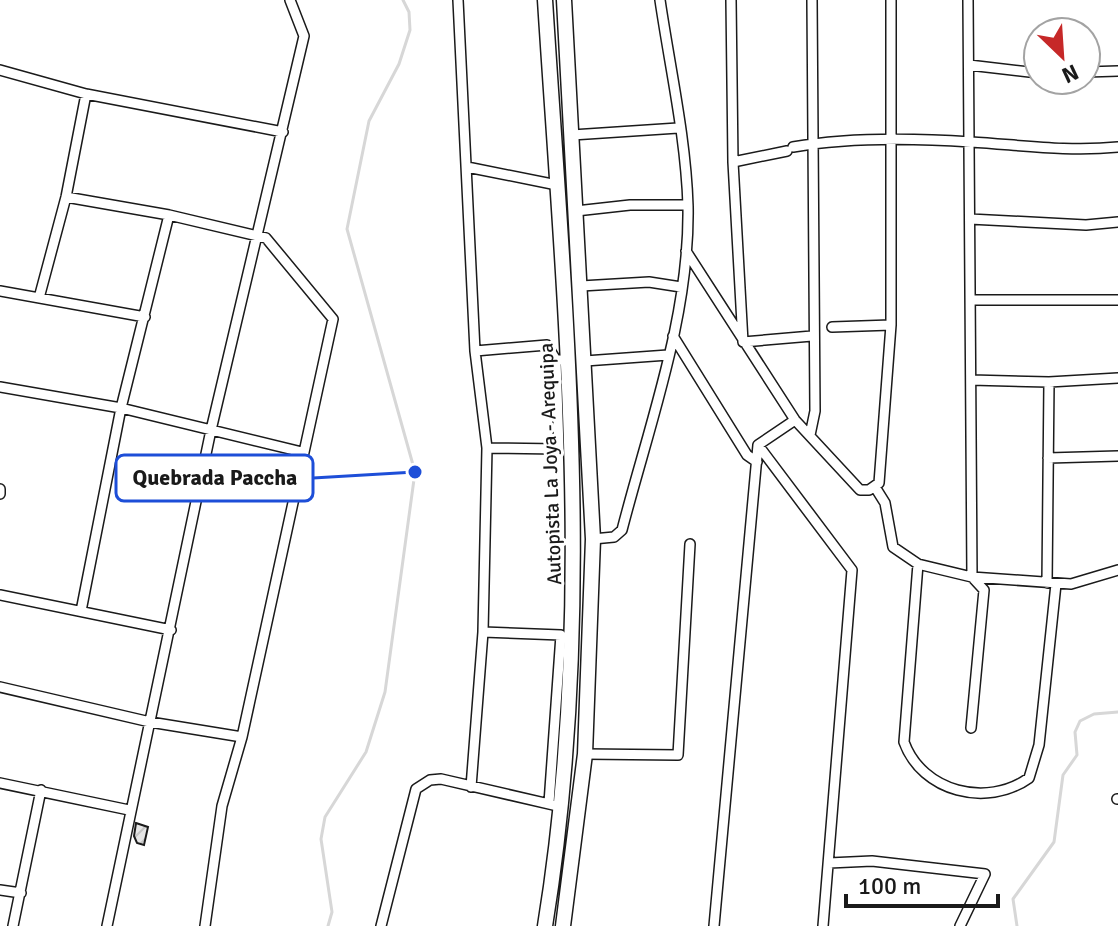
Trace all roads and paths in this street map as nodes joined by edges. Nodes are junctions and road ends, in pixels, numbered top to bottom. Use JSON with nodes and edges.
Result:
{"nodes":[{"id":1,"x":290,"y":0,"type":"edge"},
{"id":2,"x":458,"y":0,"type":"edge"},
{"id":3,"x":545,"y":0,"type":"edge"},
{"id":4,"x":564,"y":0,"type":"edge"},
{"id":5,"x":660,"y":0,"type":"edge"},
{"id":6,"x":731,"y":0,"type":"edge"},
{"id":7,"x":812,"y":0,"type":"edge"},
{"id":8,"x":891,"y":0,"type":"edge"},
{"id":9,"x":968,"y":0,"type":"edge"},
{"id":10,"x":969,"y":65,"type":"junction"},
{"id":11,"x":0,"y":70,"type":"edge"},
{"id":12,"x":1022,"y":71,"type":"edge"},
{"id":13,"x":86,"y":94,"type":"junction"},
{"id":14,"x":678,"y":128,"type":"junction"},
{"id":15,"x":283,"y":132,"type":"junction"},
{"id":16,"x":572,"y":135,"type":"junction"},
{"id":17,"x":891,"y":141,"type":"junction"},
{"id":18,"x":969,"y":142,"type":"junction"},
{"id":19,"x":812,"y":143,"type":"junction"},
{"id":20,"x":1118,"y":147,"type":"edge"},
{"id":21,"x":733,"y":162,"type":"junction"},
{"id":22,"x":467,"y":167,"type":"junction"},
{"id":23,"x":557,"y":185,"type":"junction"},
{"id":24,"x":66,"y":197,"type":"junction"},
{"id":25,"x":688,"y":205,"type":"junction"},
{"id":26,"x":576,"y":211,"type":"junction"},
{"id":27,"x":169,"y":215,"type":"junction"},
{"id":28,"x":970,"y":219,"type":"junction"},
{"id":29,"x":1118,"y":222,"type":"edge"},
{"id":30,"x":259,"y":236,"type":"junction"},
{"id":31,"x":686,"y":251,"type":"junction"},
{"id":32,"x":581,"y":286,"type":"junction"},
{"id":33,"x":681,"y":287,"type":"junction"},
{"id":34,"x":0,"y":291,"type":"edge"},
{"id":35,"x":39,"y":298,"type":"junction"},
{"id":36,"x":971,"y":300,"type":"junction"},
{"id":37,"x":1118,"y":300,"type":"edge"},
{"id":38,"x":145,"y":317,"type":"junction"},
{"id":39,"x":891,"y":325,"type":"junction"},
{"id":40,"x":832,"y":327,"type":"dead end"},
{"id":41,"x":672,"y":334,"type":"junction"},
{"id":42,"x":812,"y":336,"type":"junction"},
{"id":43,"x":743,"y":342,"type":"junction"},
{"id":44,"x":475,"y":351,"type":"junction"},
{"id":45,"x":668,"y":355,"type":"junction"},
{"id":46,"x":562,"y":360,"type":"junction"},
{"id":47,"x":585,"y":361,"type":"junction"},
{"id":48,"x":1118,"y":378,"type":"edge"},
{"id":49,"x":971,"y":380,"type":"junction"},
{"id":50,"x":1049,"y":382,"type":"junction"},
{"id":51,"x":0,"y":387,"type":"edge"},
{"id":52,"x":121,"y":408,"type":"junction"},
{"id":53,"x":795,"y":420,"type":"junction"},
{"id":54,"x":211,"y":430,"type":"junction"},
{"id":55,"x":810,"y":435,"type":"junction"},
{"id":56,"x":758,"y":445,"type":"junction"},
{"id":57,"x":487,"y":448,"type":"junction"},
{"id":58,"x":302,"y":452,"type":"junction"},
{"id":59,"x":1118,"y":456,"type":"edge"},
{"id":60,"x":1048,"y":458,"type":"junction"},
{"id":61,"x":757,"y":462,"type":"junction"},
{"id":62,"x":875,"y":487,"type":"junction"},
{"id":63,"x":593,"y":539,"type":"junction"},
{"id":64,"x":690,"y":544,"type":"dead end"},
{"id":65,"x":918,"y":564,"type":"junction"},
{"id":66,"x":1118,"y":570,"type":"edge"},
{"id":67,"x":972,"y":577,"type":"junction"},
{"id":68,"x":1052,"y":584,"type":"junction"},
{"id":69,"x":0,"y":595,"type":"edge"},
{"id":70,"x":81,"y":611,"type":"junction"},
{"id":71,"x":171,"y":630,"type":"junction"},
{"id":72,"x":483,"y":632,"type":"junction"},
{"id":73,"x":0,"y":687,"type":"edge"},
{"id":74,"x":150,"y":722,"type":"junction"},
{"id":75,"x":971,"y":728,"type":"dead end"},
{"id":76,"x":242,"y":737,"type":"junction"},
{"id":77,"x":585,"y":754,"type":"junction"},
{"id":78,"x":0,"y":783,"type":"edge"},
{"id":79,"x":471,"y":787,"type":"junction"},
{"id":80,"x":41,"y":790,"type":"junction"},
{"id":81,"x":555,"y":805,"type":"junction"},
{"id":82,"x":129,"y":810,"type":"junction"},
{"id":83,"x":829,"y":863,"type":"junction"},
{"id":84,"x":0,"y":890,"type":"edge"},
{"id":85,"x":21,"y":893,"type":"junction"},
{"id":86,"x":13,"y":926,"type":"edge"},
{"id":87,"x":107,"y":926,"type":"edge"},
{"id":88,"x":205,"y":926,"type":"edge"},
{"id":89,"x":381,"y":926,"type":"edge"},
{"id":90,"x":545,"y":926,"type":"edge"},
{"id":91,"x":563,"y":926,"type":"edge"},
{"id":92,"x":714,"y":926,"type":"edge"},
{"id":93,"x":823,"y":926,"type":"edge"},
{"id":94,"x":960,"y":926,"type":"edge"}],
"edges":[{"from":1,"to":15,"type":"street"},
{"from":2,"to":22,"type":"street"},
{"from":3,"to":23,"type":"main road","name":"Autopista La Joya - Arequipa"},
{"from":4,"to":16,"type":"main road","name":"Autopista La Joya - Arequipa"},
{"from":5,"to":14,"type":"street"},
{"from":6,"to":21,"type":"street"},
{"from":7,"to":19,"type":"street"},
{"from":8,"to":17,"type":"street"},
{"from":9,"to":10,"type":"street"},
{"from":10,"to":12,"type":"street"},
{"from":10,"to":18,"type":"street"},
{"from":11,"to":13,"type":"street"},
{"from":13,"to":15,"type":"street"},
{"from":13,"to":24,"type":"street"},
{"from":14,"to":16,"type":"street"},
{"from":14,"to":25,"type":"street"},
{"from":15,"to":30,"type":"street"},
{"from":16,"to":26,"type":"main road","name":"Autopista La Joya - Arequipa"},
{"from":17,"to":18,"type":"street"},
{"from":17,"to":19,"type":"street"},
{"from":17,"to":39,"type":"street"},
{"from":18,"to":20,"type":"street"},
{"from":18,"to":28,"type":"street"},
{"from":19,"to":21,"type":"street"},
{"from":19,"to":42,"type":"street"},
{"from":21,"to":43,"type":"street"},
{"from":22,"to":23,"type":"street"},
{"from":22,"to":44,"type":"street"},
{"from":23,"to":46,"type":"main road","name":"Autopista La Joya - Arequipa"},
{"from":24,"to":27,"type":"street"},
{"from":24,"to":35,"type":"street"},
{"from":25,"to":26,"type":"street"},
{"from":25,"to":31,"type":"street"},
{"from":26,"to":32,"type":"main road","name":"Autopista La Joya - Arequipa"},
{"from":27,"to":30,"type":"street"},
{"from":27,"to":38,"type":"street"},
{"from":28,"to":29,"type":"street"},
{"from":28,"to":36,"type":"street"},
{"from":30,"to":54,"type":"street"},
{"from":30,"to":58,"type":"street"},
{"from":31,"to":33,"type":"street"},
{"from":31,"to":43,"type":"street"},
{"from":32,"to":33,"type":"street"},
{"from":32,"to":47,"type":"main road","name":"Autopista La Joya - Arequipa"},
{"from":33,"to":41,"type":"street"},
{"from":34,"to":35,"type":"street"},
{"from":35,"to":38,"type":"street"},
{"from":36,"to":37,"type":"street"},
{"from":36,"to":49,"type":"street"},
{"from":38,"to":52,"type":"street"},
{"from":39,"to":40,"type":"street"},
{"from":39,"to":62,"type":"street"},
{"from":41,"to":45,"type":"street"},
{"from":41,"to":61,"type":"street"},
{"from":42,"to":43,"type":"street"},
{"from":42,"to":55,"type":"street"},
{"from":43,"to":53,"type":"street"},
{"from":44,"to":46,"type":"street"},
{"from":44,"to":57,"type":"street"},
{"from":45,"to":47,"type":"street"},
{"from":45,"to":63,"type":"street"},
{"from":46,"to":57,"type":"street"},
{"from":46,"to":81,"type":"main road","name":"Autopista La Joya - Arequipa"},
{"from":47,"to":63,"type":"main road","name":"Autopista La Joya - Arequipa"},
{"from":48,"to":50,"type":"street"},
{"from":49,"to":50,"type":"street"},
{"from":49,"to":67,"type":"street"},
{"from":50,"to":60,"type":"street"},
{"from":51,"to":52,"type":"street"},
{"from":52,"to":54,"type":"street"},
{"from":52,"to":70,"type":"street"},
{"from":53,"to":55,"type":"street"},
{"from":53,"to":56,"type":"street"},
{"from":54,"to":58,"type":"street"},
{"from":54,"to":71,"type":"street"},
{"from":55,"to":62,"type":"street"},
{"from":56,"to":61,"type":"street"},
{"from":56,"to":83,"type":"street"},
{"from":57,"to":72,"type":"street"},
{"from":58,"to":76,"type":"street"},
{"from":59,"to":60,"type":"street"},
{"from":60,"to":68,"type":"street"},
{"from":61,"to":92,"type":"street"},
{"from":62,"to":65,"type":"street"},
{"from":63,"to":77,"type":"main road","name":"Autopista La Joya - Arequipa"},
{"from":64,"to":77,"type":"street"},
{"from":65,"to":67,"type":"street"},
{"from":65,"to":68,"type":"street"},
{"from":66,"to":68,"type":"street"},
{"from":67,"to":68,"type":"street"},
{"from":67,"to":75,"type":"street"},
{"from":69,"to":70,"type":"street"},
{"from":70,"to":71,"type":"street"},
{"from":71,"to":74,"type":"street"},
{"from":72,"to":79,"type":"street"},
{"from":72,"to":81,"type":"street"},
{"from":73,"to":74,"type":"street"},
{"from":74,"to":76,"type":"street"},
{"from":74,"to":82,"type":"street"},
{"from":76,"to":88,"type":"street"},
{"from":77,"to":91,"type":"main road","name":"Autopista La Joya - Arequipa"},
{"from":78,"to":80,"type":"street"},
{"from":79,"to":81,"type":"street"},
{"from":79,"to":89,"type":"street"},
{"from":80,"to":82,"type":"street"},
{"from":80,"to":85,"type":"street"},
{"from":81,"to":90,"type":"main road","name":"Autopista La Joya - Arequipa"},
{"from":82,"to":87,"type":"street"},
{"from":83,"to":93,"type":"street"},
{"from":83,"to":94,"type":"street"},
{"from":84,"to":85,"type":"street"},
{"from":85,"to":86,"type":"street"}]}
